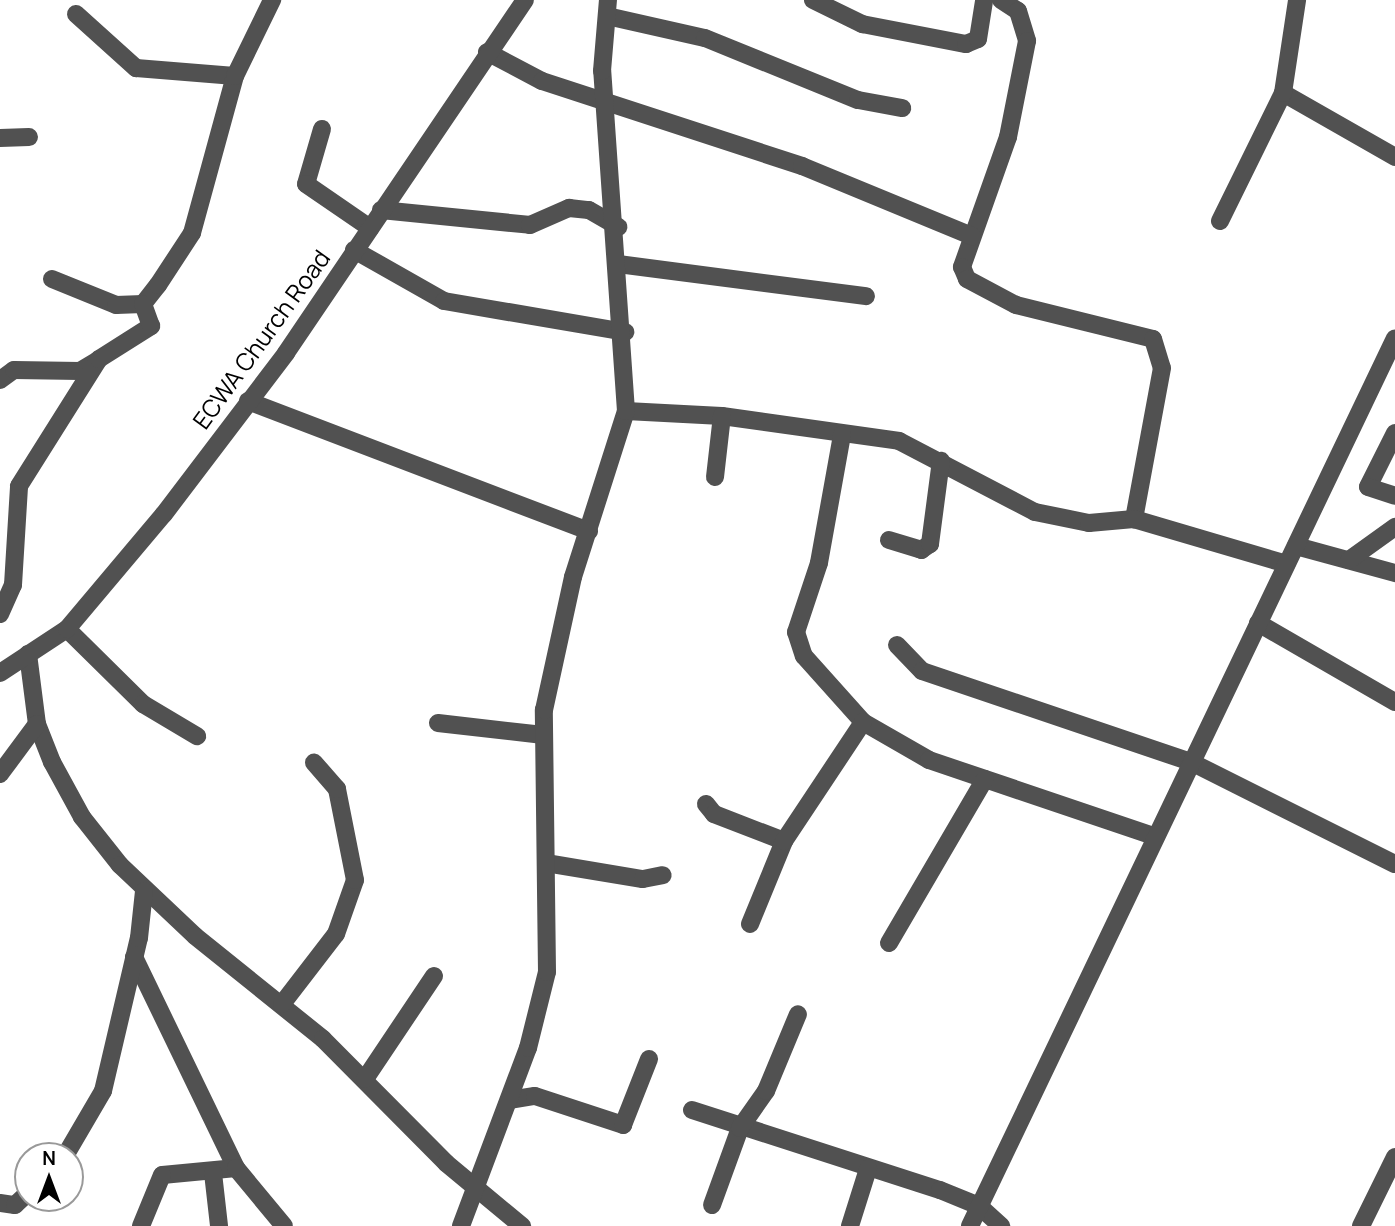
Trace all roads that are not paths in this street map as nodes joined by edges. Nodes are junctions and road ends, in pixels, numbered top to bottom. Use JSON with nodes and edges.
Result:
{"nodes":[{"id":1,"x":272,"y":0,"type":"edge"},
{"id":2,"x":525,"y":0,"type":"edge"},
{"id":3,"x":813,"y":0,"type":"edge"},
{"id":4,"x":984,"y":0,"type":"edge"},
{"id":5,"x":1001,"y":0,"type":"edge"},
{"id":6,"x":1297,"y":0,"type":"edge"},
{"id":7,"x":607,"y":8,"type":"edge"},
{"id":8,"x":76,"y":14,"type":"dead end"},
{"id":9,"x":487,"y":52,"type":"junction"},
{"id":10,"x":235,"y":76,"type":"junction"},
{"id":11,"x":1283,"y":93,"type":"junction"},
{"id":12,"x":606,"y":104,"type":"junction"},
{"id":13,"x":902,"y":108,"type":"dead end"},
{"id":14,"x":322,"y":129,"type":"dead end"},
{"id":15,"x":29,"y":137,"type":"dead end"},
{"id":16,"x":0,"y":138,"type":"edge"},
{"id":17,"x":1395,"y":156,"type":"edge"},
{"id":18,"x":381,"y":210,"type":"junction"},
{"id":19,"x":1220,"y":221,"type":"dead end"},
{"id":20,"x":618,"y":226,"type":"junction"},
{"id":21,"x":370,"y":228,"type":"junction"},
{"id":22,"x":972,"y":236,"type":"junction"},
{"id":23,"x":354,"y":250,"type":"junction"},
{"id":24,"x":618,"y":264,"type":"junction"},
{"id":25,"x":52,"y":279,"type":"dead end"},
{"id":26,"x":866,"y":296,"type":"dead end"},
{"id":27,"x":143,"y":304,"type":"junction"},
{"id":28,"x":625,"y":332,"type":"junction"},
{"id":29,"x":1395,"y":338,"type":"edge"},
{"id":30,"x":99,"y":359,"type":"junction"},
{"id":31,"x":0,"y":380,"type":"edge"},
{"id":32,"x":248,"y":401,"type":"junction"},
{"id":33,"x":626,"y":411,"type":"junction"},
{"id":34,"x":722,"y":416,"type":"junction"},
{"id":35,"x":842,"y":435,"type":"junction"},
{"id":36,"x":1394,"y":436,"type":"edge"},
{"id":37,"x":941,"y":461,"type":"junction"},
{"id":38,"x":715,"y":477,"type":"dead end"},
{"id":39,"x":1395,"y":496,"type":"edge"},
{"id":40,"x":1134,"y":519,"type":"junction"},
{"id":41,"x":1395,"y":527,"type":"edge"},
{"id":42,"x":589,"y":531,"type":"junction"},
{"id":43,"x":889,"y":540,"type":"dead end"},
{"id":44,"x":1296,"y":545,"type":"junction"},
{"id":45,"x":1349,"y":560,"type":"junction"},
{"id":46,"x":1287,"y":564,"type":"junction"},
{"id":47,"x":1395,"y":573,"type":"edge"},
{"id":48,"x":0,"y":614,"type":"edge"},
{"id":49,"x":1258,"y":623,"type":"junction"},
{"id":50,"x":67,"y":629,"type":"junction"},
{"id":51,"x":897,"y":645,"type":"dead end"},
{"id":52,"x":27,"y":653,"type":"junction"},
{"id":53,"x":2,"y":666,"type":"edge"},
{"id":54,"x":1395,"y":702,"type":"edge"},
{"id":55,"x":863,"y":722,"type":"junction"},
{"id":56,"x":37,"y":723,"type":"junction"},
{"id":57,"x":438,"y":723,"type":"dead end"},
{"id":58,"x":543,"y":735,"type":"junction"},
{"id":59,"x":197,"y":736,"type":"dead end"},
{"id":60,"x":1191,"y":762,"type":"junction"},
{"id":61,"x":314,"y":763,"type":"dead end"},
{"id":62,"x":0,"y":774,"type":"edge"},
{"id":63,"x":985,"y":779,"type":"junction"},
{"id":64,"x":706,"y":804,"type":"dead end"},
{"id":65,"x":1153,"y":836,"type":"junction"},
{"id":66,"x":784,"y":841,"type":"junction"},
{"id":67,"x":546,"y":863,"type":"junction"},
{"id":68,"x":1395,"y":864,"type":"edge"},
{"id":69,"x":663,"y":875,"type":"dead end"},
{"id":70,"x":144,"y":891,"type":"junction"},
{"id":71,"x":750,"y":923,"type":"dead end"},
{"id":72,"x":889,"y":943,"type":"dead end"},
{"id":73,"x":134,"y":957,"type":"junction"},
{"id":74,"x":433,"y":976,"type":"dead end"},
{"id":75,"x":282,"y":1004,"type":"junction"},
{"id":76,"x":798,"y":1014,"type":"dead end"},
{"id":77,"x":649,"y":1059,"type":"dead end"},
{"id":78,"x":365,"y":1079,"type":"junction"},
{"id":79,"x":509,"y":1100,"type":"junction"},
{"id":80,"x":692,"y":1110,"type":"dead end"},
{"id":81,"x":740,"y":1128,"type":"junction"},
{"id":82,"x":73,"y":1142,"type":"edge"},
{"id":83,"x":1395,"y":1157,"type":"edge"},
{"id":84,"x":236,"y":1168,"type":"junction"},
{"id":85,"x":868,"y":1169,"type":"junction"},
{"id":86,"x":213,"y":1173,"type":"junction"},
{"id":87,"x":478,"y":1185,"type":"junction"},
{"id":88,"x":712,"y":1205,"type":"dead end"},
{"id":89,"x":979,"y":1206,"type":"junction"},
{"id":90,"x":141,"y":1226,"type":"edge"},
{"id":91,"x":219,"y":1226,"type":"edge"},
{"id":92,"x":284,"y":1226,"type":"edge"},
{"id":93,"x":461,"y":1226,"type":"edge"},
{"id":94,"x":522,"y":1226,"type":"edge"},
{"id":95,"x":850,"y":1226,"type":"edge"},
{"id":96,"x":970,"y":1226,"type":"edge"},
{"id":97,"x":1001,"y":1226,"type":"edge"},
{"id":98,"x":1361,"y":1226,"type":"edge"}],
"edges":[{"from":1,"to":10,"type":"street"},
{"from":2,"to":9,"type":"street","name":"ECWA Church Road"},
{"from":3,"to":4,"type":"street"},
{"from":5,"to":22,"type":"street"},
{"from":6,"to":11,"type":"street"},
{"from":7,"to":12,"type":"street"},
{"from":7,"to":13,"type":"street"},
{"from":8,"to":10,"type":"street"},
{"from":9,"to":12,"type":"street"},
{"from":9,"to":18,"type":"street","name":"ECWA Church Road"},
{"from":10,"to":27,"type":"street"},
{"from":11,"to":17,"type":"street"},
{"from":11,"to":19,"type":"street"},
{"from":12,"to":20,"type":"street"},
{"from":12,"to":22,"type":"street"},
{"from":14,"to":21,"type":"street"},
{"from":15,"to":16,"type":"street"},
{"from":18,"to":20,"type":"street"},
{"from":18,"to":21,"type":"street","name":"ECWA Church Road"},
{"from":20,"to":24,"type":"street"},
{"from":21,"to":23,"type":"street","name":"ECWA Church Road"},
{"from":22,"to":40,"type":"street"},
{"from":23,"to":28,"type":"street"},
{"from":23,"to":32,"type":"street","name":"ECWA Church Road"},
{"from":24,"to":26,"type":"street"},
{"from":24,"to":28,"type":"street"},
{"from":25,"to":27,"type":"street"},
{"from":27,"to":30,"type":"street"},
{"from":28,"to":33,"type":"street"},
{"from":29,"to":44,"type":"street"},
{"from":30,"to":31,"type":"street"},
{"from":30,"to":48,"type":"street"},
{"from":32,"to":42,"type":"street"},
{"from":32,"to":50,"type":"street","name":"ECWA Church Road"},
{"from":33,"to":34,"type":"street"},
{"from":33,"to":42,"type":"street"},
{"from":34,"to":35,"type":"street"},
{"from":34,"to":38,"type":"street"},
{"from":35,"to":37,"type":"street"},
{"from":35,"to":55,"type":"street"},
{"from":36,"to":39,"type":"street"},
{"from":37,"to":40,"type":"street"},
{"from":37,"to":43,"type":"street"},
{"from":40,"to":46,"type":"street"},
{"from":41,"to":45,"type":"street"},
{"from":42,"to":58,"type":"street"},
{"from":44,"to":45,"type":"street"},
{"from":44,"to":46,"type":"street"},
{"from":45,"to":47,"type":"street"},
{"from":46,"to":49,"type":"street"},
{"from":49,"to":54,"type":"street"},
{"from":49,"to":60,"type":"street"},
{"from":50,"to":52,"type":"street","name":"ECWA Church Road"},
{"from":50,"to":59,"type":"street"},
{"from":51,"to":60,"type":"street"},
{"from":52,"to":53,"type":"street","name":"ECWA Church Road"},
{"from":52,"to":56,"type":"street"},
{"from":55,"to":63,"type":"street"},
{"from":55,"to":66,"type":"street"},
{"from":56,"to":62,"type":"street"},
{"from":56,"to":70,"type":"street"},
{"from":57,"to":58,"type":"street"},
{"from":58,"to":67,"type":"street"},
{"from":60,"to":65,"type":"street"},
{"from":60,"to":68,"type":"street"},
{"from":61,"to":75,"type":"street"},
{"from":63,"to":65,"type":"street"},
{"from":63,"to":72,"type":"street"},
{"from":64,"to":66,"type":"street"},
{"from":65,"to":89,"type":"street"},
{"from":66,"to":71,"type":"street"},
{"from":67,"to":69,"type":"street"},
{"from":67,"to":79,"type":"street"},
{"from":70,"to":73,"type":"street"},
{"from":70,"to":75,"type":"street"},
{"from":73,"to":82,"type":"street"},
{"from":73,"to":84,"type":"street"},
{"from":74,"to":78,"type":"street"},
{"from":75,"to":78,"type":"street"},
{"from":76,"to":81,"type":"street"},
{"from":77,"to":79,"type":"street"},
{"from":78,"to":87,"type":"street"},
{"from":79,"to":87,"type":"street"},
{"from":80,"to":81,"type":"street"},
{"from":81,"to":85,"type":"street"},
{"from":81,"to":88,"type":"street"},
{"from":83,"to":98,"type":"street"},
{"from":84,"to":86,"type":"street"},
{"from":84,"to":92,"type":"street"},
{"from":85,"to":89,"type":"street"},
{"from":85,"to":95,"type":"street"},
{"from":86,"to":90,"type":"street"},
{"from":86,"to":91,"type":"street"},
{"from":87,"to":93,"type":"street"},
{"from":87,"to":94,"type":"street"},
{"from":89,"to":96,"type":"street"},
{"from":89,"to":97,"type":"street"}]}
